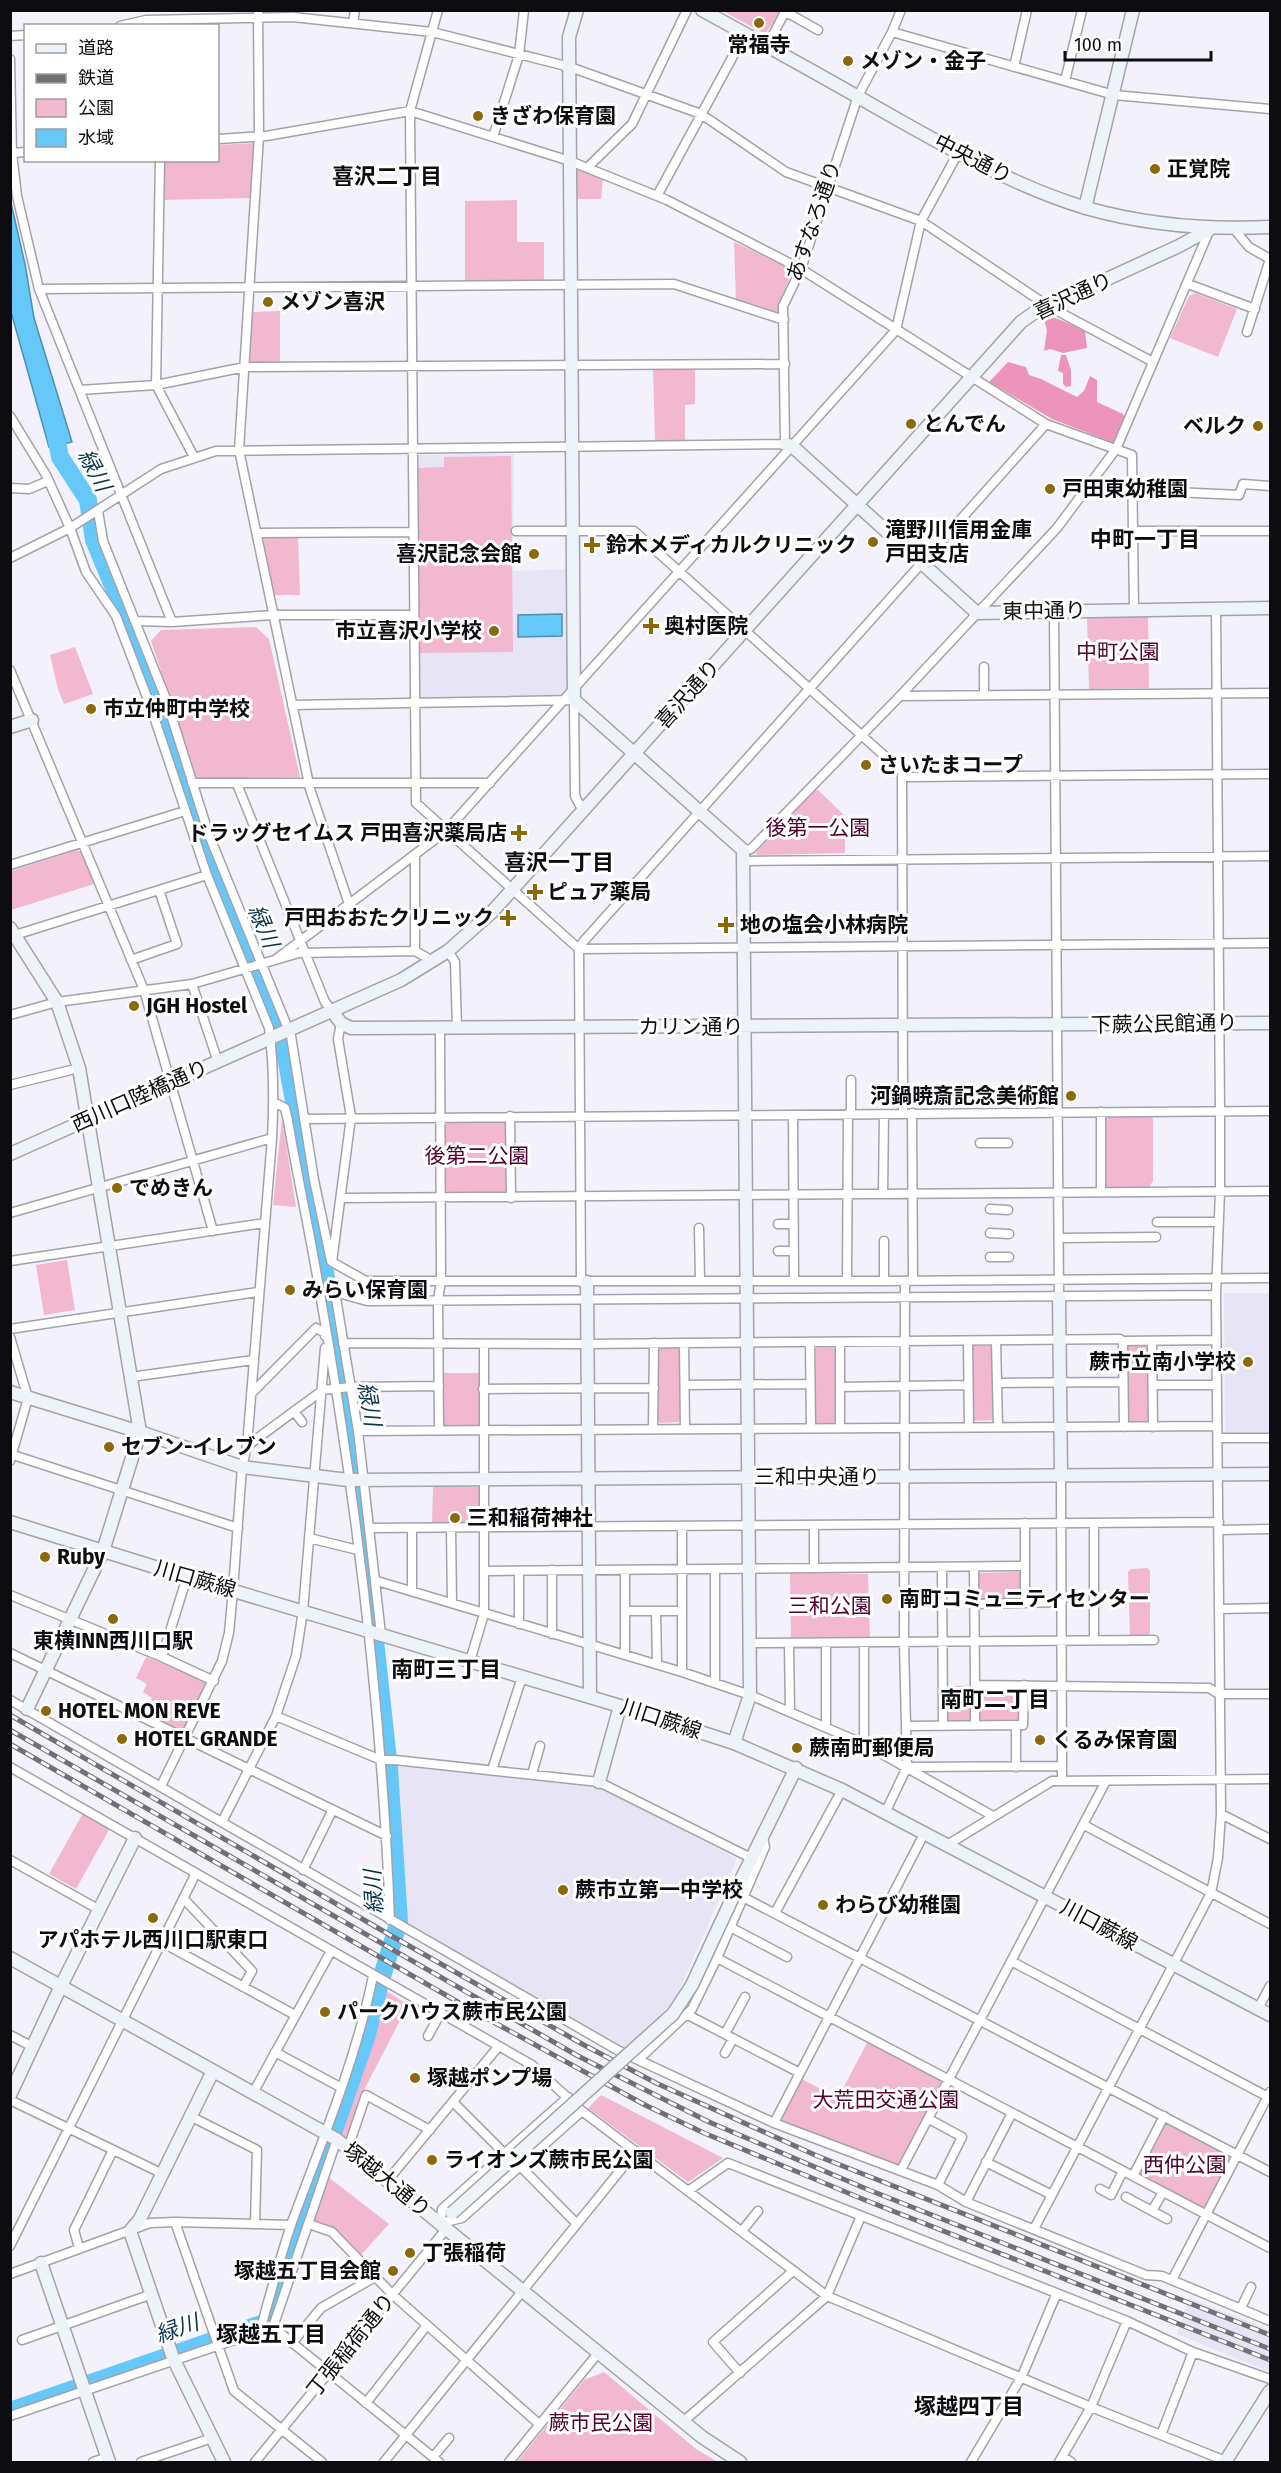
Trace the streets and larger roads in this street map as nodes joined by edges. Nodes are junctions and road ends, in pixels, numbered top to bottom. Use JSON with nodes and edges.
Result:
{"nodes":[{"id":1,"x":355,"y":10,"type":"edge"},
{"id":2,"x":438,"y":10,"type":"edge"},
{"id":3,"x":524,"y":10,"type":"edge"},
{"id":4,"x":577,"y":10,"type":"edge"},
{"id":5,"x":687,"y":10,"type":"edge"},
{"id":6,"x":702,"y":10,"type":"edge"},
{"id":7,"x":901,"y":10,"type":"edge"},
{"id":8,"x":1027,"y":10,"type":"edge"},
{"id":9,"x":1082,"y":10,"type":"edge"},
{"id":10,"x":1133,"y":10,"type":"edge"},
{"id":11,"x":786,"y":11,"type":"edge"},
{"id":12,"x":258,"y":14,"type":"edge"},
{"id":13,"x":147,"y":19,"type":"edge"},
{"id":14,"x":353,"y":23,"type":"junction"},
{"id":15,"x":128,"y":24,"type":"edge"},
{"id":16,"x":818,"y":30,"type":"dead end"},
{"id":17,"x":432,"y":32,"type":"junction"},
{"id":18,"x":892,"y":32,"type":"junction"},
{"id":19,"x":746,"y":34,"type":"junction"},
{"id":20,"x":767,"y":46,"type":"junction"},
{"id":21,"x":519,"y":54,"type":"junction"},
{"id":22,"x":10,"y":58,"type":"edge"},
{"id":23,"x":1014,"y":67,"type":"junction"},
{"id":24,"x":570,"y":68,"type":"junction"},
{"id":25,"x":1065,"y":81,"type":"junction"},
{"id":26,"x":647,"y":95,"type":"junction"},
{"id":27,"x":1114,"y":95,"type":"junction"},
{"id":28,"x":858,"y":96,"type":"junction"},
{"id":29,"x":1270,"y":109,"type":"edge"},
{"id":30,"x":410,"y":111,"type":"junction"},
{"id":31,"x":701,"y":114,"type":"junction"},
{"id":32,"x":259,"y":136,"type":"junction"},
{"id":33,"x":493,"y":137,"type":"junction"},
{"id":34,"x":219,"y":139,"type":"edge"},
{"id":35,"x":24,"y":152,"type":"edge"},
{"id":36,"x":12,"y":153,"type":"junction"},
{"id":37,"x":958,"y":153,"type":"junction"},
{"id":38,"x":570,"y":161,"type":"junction"},
{"id":39,"x":160,"y":162,"type":"edge"},
{"id":40,"x":587,"y":168,"type":"junction"},
{"id":41,"x":827,"y":187,"type":"junction"},
{"id":42,"x":657,"y":196,"type":"junction"},
{"id":43,"x":1085,"y":207,"type":"junction"},
{"id":44,"x":921,"y":220,"type":"junction"},
{"id":45,"x":1270,"y":227,"type":"edge"},
{"id":46,"x":1210,"y":229,"type":"junction"},
{"id":47,"x":1234,"y":229,"type":"junction"},
{"id":48,"x":1270,"y":259,"type":"edge"},
{"id":49,"x":801,"y":269,"type":"junction"},
{"id":50,"x":1188,"y":284,"type":"junction"},
{"id":51,"x":571,"y":285,"type":"junction"},
{"id":52,"x":412,"y":286,"type":"junction"},
{"id":53,"x":250,"y":287,"type":"junction"},
{"id":54,"x":157,"y":288,"type":"junction"},
{"id":55,"x":39,"y":290,"type":"junction"},
{"id":56,"x":1048,"y":306,"type":"junction"},
{"id":57,"x":1255,"y":309,"type":"junction"},
{"id":58,"x":784,"y":320,"type":"junction"},
{"id":59,"x":896,"y":330,"type":"junction"},
{"id":60,"x":1248,"y":332,"type":"dead end"},
{"id":61,"x":1153,"y":362,"type":"junction"},
{"id":62,"x":572,"y":364,"type":"junction"},
{"id":63,"x":785,"y":364,"type":"junction"},
{"id":64,"x":412,"y":366,"type":"junction"},
{"id":65,"x":245,"y":367,"type":"junction"},
{"id":66,"x":973,"y":376,"type":"junction"},
{"id":67,"x":156,"y":384,"type":"junction"},
{"id":68,"x":80,"y":390,"type":"junction"},
{"id":69,"x":10,"y":416,"type":"edge"},
{"id":70,"x":1046,"y":424,"type":"junction"},
{"id":71,"x":788,"y":445,"type":"junction"},
{"id":72,"x":572,"y":446,"type":"junction"},
{"id":73,"x":413,"y":448,"type":"junction"},
{"id":74,"x":1116,"y":449,"type":"junction"},
{"id":75,"x":239,"y":450,"type":"junction"},
{"id":76,"x":194,"y":456,"type":"junction"},
{"id":77,"x":48,"y":481,"type":"junction"},
{"id":78,"x":1270,"y":486,"type":"edge"},
{"id":79,"x":10,"y":488,"type":"edge"},
{"id":80,"x":1132,"y":490,"type":"junction"},
{"id":81,"x":122,"y":495,"type":"junction"},
{"id":82,"x":857,"y":507,"type":"junction"},
{"id":83,"x":98,"y":511,"type":"junction"},
{"id":84,"x":70,"y":528,"type":"junction"},
{"id":85,"x":516,"y":531,"type":"dead end"},
{"id":86,"x":573,"y":531,"type":"junction"},
{"id":87,"x":1133,"y":531,"type":"junction"},
{"id":88,"x":1270,"y":531,"type":"edge"},
{"id":89,"x":414,"y":532,"type":"junction"},
{"id":90,"x":257,"y":533,"type":"junction"},
{"id":91,"x":10,"y":558,"type":"edge"},
{"id":92,"x":922,"y":565,"type":"junction"},
{"id":93,"x":679,"y":572,"type":"junction"},
{"id":94,"x":1216,"y":608,"type":"junction"},
{"id":95,"x":1270,"y":608,"type":"edge"},
{"id":96,"x":1134,"y":609,"type":"junction"},
{"id":97,"x":1054,"y":611,"type":"junction"},
{"id":98,"x":977,"y":613,"type":"junction"},
{"id":99,"x":273,"y":615,"type":"junction"},
{"id":100,"x":414,"y":615,"type":"junction"},
{"id":101,"x":136,"y":621,"type":"junction"},
{"id":102,"x":172,"y":622,"type":"junction"},
{"id":103,"x":746,"y":630,"type":"junction"},
{"id":104,"x":984,"y":667,"type":"dead end"},
{"id":105,"x":10,"y":670,"type":"edge"},
{"id":106,"x":810,"y":689,"type":"junction"},
{"id":107,"x":1218,"y":693,"type":"junction"},
{"id":108,"x":1270,"y":693,"type":"edge"},
{"id":109,"x":984,"y":695,"type":"junction"},
{"id":110,"x":1055,"y":695,"type":"junction"},
{"id":111,"x":900,"y":696,"type":"junction"},
{"id":112,"x":571,"y":697,"type":"junction"},
{"id":113,"x":414,"y":703,"type":"junction"},
{"id":114,"x":292,"y":705,"type":"junction"},
{"id":115,"x":32,"y":720,"type":"junction"},
{"id":116,"x":10,"y":727,"type":"edge"},
{"id":117,"x":862,"y":735,"type":"junction"},
{"id":118,"x":635,"y":754,"type":"junction"},
{"id":119,"x":902,"y":771,"type":"junction"},
{"id":120,"x":1217,"y":774,"type":"junction"},
{"id":121,"x":1270,"y":774,"type":"edge"},
{"id":122,"x":1057,"y":776,"type":"junction"},
{"id":123,"x":416,"y":782,"type":"junction"},
{"id":124,"x":192,"y":783,"type":"junction"},
{"id":125,"x":490,"y":783,"type":"junction"},
{"id":126,"x":237,"y":784,"type":"junction"},
{"id":127,"x":309,"y":784,"type":"junction"},
{"id":128,"x":185,"y":811,"type":"junction"},
{"id":129,"x":583,"y":811,"type":"junction"},
{"id":130,"x":699,"y":812,"type":"junction"},
{"id":131,"x":446,"y":831,"type":"junction"},
{"id":132,"x":82,"y":843,"type":"junction"},
{"id":133,"x":743,"y":855,"type":"junction"},
{"id":134,"x":415,"y":856,"type":"junction"},
{"id":135,"x":1270,"y":856,"type":"edge"},
{"id":136,"x":1056,"y":857,"type":"junction"},
{"id":137,"x":1217,"y":857,"type":"junction"},
{"id":138,"x":901,"y":858,"type":"junction"},
{"id":139,"x":10,"y":865,"type":"edge"},
{"id":140,"x":207,"y":875,"type":"junction"},
{"id":141,"x":512,"y":890,"type":"junction"},
{"id":142,"x":159,"y":891,"type":"junction"},
{"id":143,"x":349,"y":904,"type":"junction"},
{"id":144,"x":109,"y":906,"type":"junction"},
{"id":145,"x":13,"y":932,"type":"edge"},
{"id":146,"x":301,"y":941,"type":"junction"},
{"id":147,"x":1218,"y":943,"type":"junction"},
{"id":148,"x":1270,"y":943,"type":"edge"},
{"id":149,"x":903,"y":946,"type":"junction"},
{"id":150,"x":1058,"y":946,"type":"junction"},
{"id":151,"x":745,"y":947,"type":"junction"},
{"id":152,"x":579,"y":949,"type":"junction"},
{"id":153,"x":415,"y":951,"type":"junction"},
{"id":154,"x":448,"y":951,"type":"junction"},
{"id":155,"x":305,"y":952,"type":"junction"},
{"id":156,"x":131,"y":960,"type":"junction"},
{"id":157,"x":275,"y":960,"type":"junction"},
{"id":158,"x":433,"y":962,"type":"junction"},
{"id":159,"x":262,"y":964,"type":"junction"},
{"id":160,"x":247,"y":969,"type":"junction"},
{"id":161,"x":192,"y":984,"type":"junction"},
{"id":162,"x":144,"y":990,"type":"junction"},
{"id":163,"x":57,"y":1002,"type":"junction"},
{"id":164,"x":332,"y":1011,"type":"junction"},
{"id":165,"x":10,"y":1016,"type":"edge"},
{"id":166,"x":341,"y":1023,"type":"junction"},
{"id":167,"x":1270,"y":1023,"type":"edge"},
{"id":168,"x":1220,"y":1024,"type":"junction"},
{"id":169,"x":1058,"y":1025,"type":"junction"},
{"id":170,"x":903,"y":1026,"type":"junction"},
{"id":171,"x":579,"y":1027,"type":"junction"},
{"id":172,"x":746,"y":1027,"type":"junction"},
{"id":173,"x":440,"y":1028,"type":"junction"},
{"id":174,"x":457,"y":1028,"type":"junction"},
{"id":175,"x":288,"y":1030,"type":"junction"},
{"id":176,"x":270,"y":1038,"type":"junction"},
{"id":177,"x":218,"y":1062,"type":"junction"},
{"id":178,"x":79,"y":1068,"type":"junction"},
{"id":179,"x":851,"y":1080,"type":"dead end"},
{"id":180,"x":171,"y":1082,"type":"junction"},
{"id":181,"x":10,"y":1086,"type":"edge"},
{"id":182,"x":274,"y":1102,"type":"junction"},
{"id":183,"x":1270,"y":1110,"type":"edge"},
{"id":184,"x":1220,"y":1111,"type":"junction"},
{"id":185,"x":1059,"y":1112,"type":"junction"},
{"id":186,"x":1101,"y":1112,"type":"junction"},
{"id":187,"x":747,"y":1114,"type":"junction"},
{"id":188,"x":849,"y":1114,"type":"junction"},
{"id":189,"x":884,"y":1114,"type":"junction"},
{"id":190,"x":907,"y":1114,"type":"junction"},
{"id":191,"x":793,"y":1115,"type":"junction"},
{"id":192,"x":441,"y":1116,"type":"junction"},
{"id":193,"x":510,"y":1116,"type":"junction"},
{"id":194,"x":580,"y":1116,"type":"junction"},
{"id":195,"x":351,"y":1117,"type":"junction"},
{"id":196,"x":88,"y":1119,"type":"junction"},
{"id":197,"x":304,"y":1119,"type":"junction"},
{"id":198,"x":272,"y":1138,"type":"junction"},
{"id":199,"x":980,"y":1143,"type":"dead end"},
{"id":200,"x":1008,"y":1143,"type":"dead end"},
{"id":201,"x":10,"y":1154,"type":"edge"},
{"id":202,"x":192,"y":1160,"type":"junction"},
{"id":203,"x":99,"y":1187,"type":"junction"},
{"id":204,"x":1220,"y":1191,"type":"junction"},
{"id":205,"x":1270,"y":1191,"type":"edge"},
{"id":206,"x":1101,"y":1192,"type":"junction"},
{"id":207,"x":1060,"y":1193,"type":"junction"},
{"id":208,"x":847,"y":1194,"type":"junction"},
{"id":209,"x":883,"y":1194,"type":"junction"},
{"id":210,"x":912,"y":1194,"type":"junction"},
{"id":211,"x":747,"y":1195,"type":"junction"},
{"id":212,"x":793,"y":1195,"type":"junction"},
{"id":213,"x":580,"y":1197,"type":"junction"},
{"id":214,"x":341,"y":1198,"type":"junction"},
{"id":215,"x":441,"y":1198,"type":"junction"},
{"id":216,"x":510,"y":1198,"type":"junction"},
{"id":217,"x":990,"y":1209,"type":"dead end"},
{"id":218,"x":1008,"y":1210,"type":"dead end"},
{"id":219,"x":10,"y":1213,"type":"edge"},
{"id":220,"x":1157,"y":1222,"type":"dead end"},
{"id":221,"x":1219,"y":1222,"type":"junction"},
{"id":222,"x":264,"y":1223,"type":"junction"},
{"id":223,"x":778,"y":1224,"type":"dead end"},
{"id":224,"x":794,"y":1224,"type":"junction"},
{"id":225,"x":699,"y":1228,"type":"dead end"},
{"id":226,"x":213,"y":1231,"type":"junction"},
{"id":227,"x":990,"y":1233,"type":"dead end"},
{"id":228,"x":1009,"y":1234,"type":"dead end"},
{"id":229,"x":1156,"y":1237,"type":"dead end"},
{"id":230,"x":1060,"y":1238,"type":"junction"},
{"id":231,"x":884,"y":1241,"type":"dead end"},
{"id":232,"x":109,"y":1246,"type":"junction"},
{"id":233,"x":778,"y":1251,"type":"dead end"},
{"id":234,"x":794,"y":1251,"type":"junction"},
{"id":235,"x":990,"y":1257,"type":"dead end"},
{"id":236,"x":1009,"y":1257,"type":"dead end"},
{"id":237,"x":10,"y":1261,"type":"edge"},
{"id":238,"x":332,"y":1262,"type":"junction"},
{"id":239,"x":1216,"y":1278,"type":"junction"},
{"id":240,"x":1270,"y":1278,"type":"edge"},
{"id":241,"x":794,"y":1279,"type":"junction"},
{"id":242,"x":1060,"y":1279,"type":"junction"},
{"id":243,"x":748,"y":1280,"type":"junction"},
{"id":244,"x":441,"y":1281,"type":"junction"},
{"id":245,"x":700,"y":1281,"type":"junction"},
{"id":246,"x":847,"y":1281,"type":"junction"},
{"id":247,"x":884,"y":1281,"type":"junction"},
{"id":248,"x":909,"y":1281,"type":"junction"},
{"id":249,"x":584,"y":1282,"type":"junction"},
{"id":250,"x":258,"y":1292,"type":"junction"},
{"id":251,"x":1216,"y":1295,"type":"junction"},
{"id":252,"x":904,"y":1297,"type":"junction"},
{"id":253,"x":1059,"y":1297,"type":"junction"},
{"id":254,"x":748,"y":1298,"type":"junction"},
{"id":255,"x":587,"y":1299,"type":"junction"},
{"id":256,"x":438,"y":1300,"type":"junction"},
{"id":257,"x":120,"y":1312,"type":"junction"},
{"id":258,"x":10,"y":1329,"type":"edge"},
{"id":259,"x":325,"y":1333,"type":"junction"},
{"id":260,"x":10,"y":1336,"type":"edge"},
{"id":261,"x":1060,"y":1340,"type":"junction"},
{"id":262,"x":1216,"y":1340,"type":"junction"},
{"id":263,"x":968,"y":1341,"type":"junction"},
{"id":264,"x":996,"y":1341,"type":"junction"},
{"id":265,"x":1123,"y":1341,"type":"junction"},
{"id":266,"x":1152,"y":1341,"type":"junction"},
{"id":267,"x":684,"y":1342,"type":"junction"},
{"id":268,"x":748,"y":1342,"type":"junction"},
{"id":269,"x":810,"y":1342,"type":"junction"},
{"id":270,"x":840,"y":1342,"type":"junction"},
{"id":271,"x":904,"y":1342,"type":"junction"},
{"id":272,"x":343,"y":1343,"type":"junction"},
{"id":273,"x":654,"y":1343,"type":"junction"},
{"id":274,"x":439,"y":1344,"type":"junction"},
{"id":275,"x":588,"y":1344,"type":"junction"},
{"id":276,"x":484,"y":1345,"type":"junction"},
{"id":277,"x":253,"y":1359,"type":"junction"},
{"id":278,"x":131,"y":1377,"type":"junction"},
{"id":279,"x":1124,"y":1382,"type":"junction"},
{"id":280,"x":998,"y":1383,"type":"junction"},
{"id":281,"x":1060,"y":1383,"type":"junction"},
{"id":282,"x":748,"y":1384,"type":"junction"},
{"id":283,"x":810,"y":1384,"type":"junction"},
{"id":284,"x":685,"y":1385,"type":"junction"},
{"id":285,"x":1153,"y":1385,"type":"junction"},
{"id":286,"x":1216,"y":1385,"type":"junction"},
{"id":287,"x":439,"y":1386,"type":"junction"},
{"id":288,"x":904,"y":1386,"type":"junction"},
{"id":289,"x":969,"y":1386,"type":"junction"},
{"id":290,"x":350,"y":1387,"type":"junction"},
{"id":291,"x":840,"y":1387,"type":"junction"},
{"id":292,"x":588,"y":1388,"type":"junction"},
{"id":293,"x":654,"y":1388,"type":"junction"},
{"id":294,"x":336,"y":1389,"type":"junction"},
{"id":295,"x":483,"y":1389,"type":"junction"},
{"id":296,"x":323,"y":1390,"type":"junction"},
{"id":297,"x":10,"y":1392,"type":"edge"},
{"id":298,"x":251,"y":1394,"type":"junction"},
{"id":299,"x":28,"y":1398,"type":"junction"},
{"id":300,"x":294,"y":1411,"type":"junction"},
{"id":301,"x":302,"y":1422,"type":"dead end"},
{"id":302,"x":1153,"y":1426,"type":"junction"},
{"id":303,"x":1217,"y":1426,"type":"junction"},
{"id":304,"x":969,"y":1427,"type":"junction"},
{"id":305,"x":998,"y":1427,"type":"junction"},
{"id":306,"x":1061,"y":1427,"type":"junction"},
{"id":307,"x":1124,"y":1427,"type":"junction"},
{"id":308,"x":653,"y":1428,"type":"junction"},
{"id":309,"x":749,"y":1428,"type":"junction"},
{"id":310,"x":811,"y":1428,"type":"junction"},
{"id":311,"x":840,"y":1428,"type":"junction"},
{"id":312,"x":905,"y":1428,"type":"junction"},
{"id":313,"x":588,"y":1429,"type":"junction"},
{"id":314,"x":685,"y":1429,"type":"junction"},
{"id":315,"x":439,"y":1430,"type":"junction"},
{"id":316,"x":483,"y":1430,"type":"junction"},
{"id":317,"x":358,"y":1431,"type":"junction"},
{"id":318,"x":140,"y":1432,"type":"junction"},
{"id":319,"x":1218,"y":1438,"type":"junction"},
{"id":320,"x":1270,"y":1438,"type":"edge"},
{"id":321,"x":247,"y":1446,"type":"junction"},
{"id":322,"x":11,"y":1457,"type":"edge"},
{"id":323,"x":242,"y":1467,"type":"junction"},
{"id":324,"x":1270,"y":1474,"type":"edge"},
{"id":325,"x":1061,"y":1475,"type":"junction"},
{"id":326,"x":1218,"y":1475,"type":"junction"},
{"id":327,"x":314,"y":1476,"type":"junction"},
{"id":328,"x":904,"y":1476,"type":"junction"},
{"id":329,"x":749,"y":1477,"type":"junction"},
{"id":330,"x":589,"y":1478,"type":"junction"},
{"id":331,"x":364,"y":1479,"type":"junction"},
{"id":332,"x":484,"y":1479,"type":"junction"},
{"id":333,"x":349,"y":1480,"type":"junction"},
{"id":334,"x":122,"y":1491,"type":"junction"},
{"id":335,"x":10,"y":1522,"type":"edge"},
{"id":336,"x":905,"y":1523,"type":"junction"},
{"id":337,"x":1025,"y":1523,"type":"junction"},
{"id":338,"x":1061,"y":1523,"type":"junction"},
{"id":339,"x":1094,"y":1523,"type":"junction"},
{"id":340,"x":749,"y":1525,"type":"junction"},
{"id":341,"x":814,"y":1525,"type":"junction"},
{"id":342,"x":589,"y":1526,"type":"junction"},
{"id":343,"x":682,"y":1526,"type":"junction"},
{"id":344,"x":1219,"y":1526,"type":"junction"},
{"id":345,"x":451,"y":1527,"type":"junction"},
{"id":346,"x":484,"y":1527,"type":"junction"},
{"id":347,"x":238,"y":1528,"type":"junction"},
{"id":348,"x":370,"y":1528,"type":"junction"},
{"id":349,"x":411,"y":1528,"type":"junction"},
{"id":350,"x":1270,"y":1529,"type":"edge"},
{"id":351,"x":309,"y":1538,"type":"junction"},
{"id":352,"x":358,"y":1550,"type":"junction"},
{"id":353,"x":103,"y":1551,"type":"junction"},
{"id":354,"x":1025,"y":1566,"type":"junction"},
{"id":355,"x":974,"y":1567,"type":"junction"},
{"id":356,"x":814,"y":1568,"type":"junction"},
{"id":357,"x":905,"y":1568,"type":"junction"},
{"id":358,"x":942,"y":1568,"type":"junction"},
{"id":359,"x":682,"y":1569,"type":"junction"},
{"id":360,"x":715,"y":1569,"type":"junction"},
{"id":361,"x":750,"y":1569,"type":"junction"},
{"id":362,"x":552,"y":1570,"type":"junction"},
{"id":363,"x":589,"y":1570,"type":"junction"},
{"id":364,"x":625,"y":1570,"type":"junction"},
{"id":365,"x":485,"y":1571,"type":"junction"},
{"id":366,"x":519,"y":1571,"type":"junction"},
{"id":367,"x":187,"y":1577,"type":"junction"},
{"id":368,"x":377,"y":1581,"type":"junction"},
{"id":369,"x":234,"y":1590,"type":"junction"},
{"id":370,"x":412,"y":1591,"type":"junction"},
{"id":371,"x":10,"y":1595,"type":"edge"},
{"id":372,"x":1062,"y":1602,"type":"junction"},
{"id":373,"x":452,"y":1603,"type":"junction"},
{"id":374,"x":1025,"y":1603,"type":"junction"},
{"id":375,"x":975,"y":1604,"type":"junction"},
{"id":376,"x":1270,"y":1608,"type":"edge"},
{"id":377,"x":1219,"y":1609,"type":"junction"},
{"id":378,"x":303,"y":1611,"type":"junction"},
{"id":379,"x":625,"y":1611,"type":"junction"},
{"id":380,"x":656,"y":1611,"type":"junction"},
{"id":381,"x":682,"y":1611,"type":"junction"},
{"id":382,"x":484,"y":1614,"type":"junction"},
{"id":383,"x":71,"y":1619,"type":"junction"},
{"id":384,"x":519,"y":1624,"type":"junction"},
{"id":385,"x":374,"y":1632,"type":"junction"},
{"id":386,"x":552,"y":1634,"type":"junction"},
{"id":387,"x":1094,"y":1640,"type":"junction"},
{"id":388,"x":1154,"y":1640,"type":"dead end"},
{"id":389,"x":1062,"y":1641,"type":"junction"},
{"id":390,"x":942,"y":1642,"type":"junction"},
{"id":391,"x":975,"y":1642,"type":"junction"},
{"id":392,"x":750,"y":1643,"type":"junction"},
{"id":393,"x":864,"y":1643,"type":"junction"},
{"id":394,"x":904,"y":1643,"type":"junction"},
{"id":395,"x":590,"y":1644,"type":"junction"},
{"id":396,"x":789,"y":1644,"type":"junction"},
{"id":397,"x":826,"y":1644,"type":"junction"},
{"id":398,"x":10,"y":1653,"type":"edge"},
{"id":399,"x":625,"y":1655,"type":"junction"},
{"id":400,"x":162,"y":1657,"type":"junction"},
{"id":401,"x":470,"y":1661,"type":"junction"},
{"id":402,"x":657,"y":1664,"type":"junction"},
{"id":403,"x":46,"y":1671,"type":"junction"},
{"id":404,"x":682,"y":1672,"type":"junction"},
{"id":405,"x":522,"y":1677,"type":"junction"},
{"id":406,"x":214,"y":1681,"type":"junction"},
{"id":407,"x":715,"y":1683,"type":"junction"},
{"id":408,"x":975,"y":1685,"type":"junction"},
{"id":409,"x":1024,"y":1685,"type":"junction"},
{"id":410,"x":1062,"y":1688,"type":"junction"},
{"id":411,"x":1219,"y":1694,"type":"junction"},
{"id":412,"x":1270,"y":1694,"type":"edge"},
{"id":413,"x":750,"y":1695,"type":"junction"},
{"id":414,"x":590,"y":1697,"type":"junction"},
{"id":415,"x":10,"y":1700,"type":"edge"},
{"id":416,"x":620,"y":1706,"type":"junction"},
{"id":417,"x":27,"y":1709,"type":"junction"},
{"id":418,"x":790,"y":1711,"type":"junction"},
{"id":419,"x":276,"y":1716,"type":"junction"},
{"id":420,"x":906,"y":1725,"type":"junction"},
{"id":421,"x":943,"y":1725,"type":"junction"},
{"id":422,"x":975,"y":1725,"type":"junction"},
{"id":423,"x":1016,"y":1725,"type":"junction"},
{"id":424,"x":826,"y":1726,"type":"junction"},
{"id":425,"x":185,"y":1740,"type":"junction"},
{"id":426,"x":734,"y":1743,"type":"junction"},
{"id":427,"x":864,"y":1744,"type":"junction"},
{"id":428,"x":540,"y":1746,"type":"dead end"},
{"id":429,"x":381,"y":1760,"type":"junction"},
{"id":430,"x":1062,"y":1766,"type":"junction"},
{"id":431,"x":10,"y":1767,"type":"edge"},
{"id":432,"x":907,"y":1767,"type":"junction"},
{"id":433,"x":1016,"y":1767,"type":"junction"},
{"id":434,"x":796,"y":1768,"type":"junction"},
{"id":435,"x":492,"y":1770,"type":"junction"},
{"id":436,"x":248,"y":1771,"type":"junction"},
{"id":437,"x":532,"y":1774,"type":"junction"},
{"id":438,"x":1270,"y":1779,"type":"edge"},
{"id":439,"x":1062,"y":1780,"type":"junction"},
{"id":440,"x":1220,"y":1780,"type":"junction"},
{"id":441,"x":1106,"y":1781,"type":"junction"},
{"id":442,"x":599,"y":1782,"type":"junction"},
{"id":443,"x":161,"y":1786,"type":"junction"},
{"id":444,"x":842,"y":1790,"type":"junction"},
{"id":445,"x":332,"y":1810,"type":"junction"},
{"id":446,"x":885,"y":1813,"type":"junction"},
{"id":447,"x":1221,"y":1814,"type":"junction"},
{"id":448,"x":993,"y":1816,"type":"junction"},
{"id":449,"x":222,"y":1822,"type":"junction"},
{"id":450,"x":1084,"y":1825,"type":"junction"},
{"id":451,"x":924,"y":1834,"type":"junction"},
{"id":452,"x":387,"y":1836,"type":"junction"},
{"id":453,"x":135,"y":1838,"type":"junction"},
{"id":454,"x":763,"y":1838,"type":"junction"},
{"id":455,"x":1270,"y":1839,"type":"edge"},
{"id":456,"x":947,"y":1845,"type":"junction"},
{"id":457,"x":751,"y":1858,"type":"junction"},
{"id":458,"x":10,"y":1860,"type":"edge"},
{"id":459,"x":303,"y":1870,"type":"junction"},
{"id":460,"x":196,"y":1873,"type":"junction"},
{"id":461,"x":740,"y":1892,"type":"junction"},
{"id":462,"x":1211,"y":1893,"type":"junction"},
{"id":463,"x":1045,"y":1897,"type":"junction"},
{"id":464,"x":184,"y":1899,"type":"junction"},
{"id":465,"x":98,"y":1909,"type":"junction"},
{"id":466,"x":775,"y":1913,"type":"junction"},
{"id":467,"x":390,"y":1920,"type":"junction"},
{"id":468,"x":1270,"y":1924,"type":"edge"},
{"id":469,"x":730,"y":1927,"type":"junction"},
{"id":470,"x":163,"y":1943,"type":"junction"},
{"id":471,"x":331,"y":1951,"type":"junction"},
{"id":472,"x":787,"y":1957,"type":"dead end"},
{"id":473,"x":860,"y":1957,"type":"junction"},
{"id":474,"x":10,"y":1958,"type":"edge"},
{"id":475,"x":717,"y":1958,"type":"junction"},
{"id":476,"x":1011,"y":1961,"type":"junction"},
{"id":477,"x":1173,"y":1964,"type":"junction"},
{"id":478,"x":373,"y":1976,"type":"junction"},
{"id":479,"x":61,"y":1986,"type":"junction"},
{"id":480,"x":1270,"y":1986,"type":"edge"},
{"id":481,"x":243,"y":1987,"type":"junction"},
{"id":482,"x":745,"y":1997,"type":"dead end"},
{"id":483,"x":1258,"y":2009,"type":"junction"},
{"id":484,"x":440,"y":2014,"type":"junction"},
{"id":485,"x":295,"y":2015,"type":"junction"},
{"id":486,"x":688,"y":2015,"type":"junction"},
{"id":487,"x":1270,"y":2015,"type":"edge"},
{"id":488,"x":828,"y":2016,"type":"junction"},
{"id":489,"x":981,"y":2020,"type":"junction"},
{"id":490,"x":124,"y":2022,"type":"junction"},
{"id":491,"x":1140,"y":2029,"type":"junction"},
{"id":492,"x":10,"y":2035,"type":"edge"},
{"id":493,"x":428,"y":2036,"type":"dead end"},
{"id":494,"x":729,"y":2036,"type":"junction"},
{"id":495,"x":33,"y":2047,"type":"junction"},
{"id":496,"x":498,"y":2047,"type":"junction"},
{"id":497,"x":275,"y":2052,"type":"junction"},
{"id":498,"x":725,"y":2053,"type":"dead end"},
{"id":499,"x":639,"y":2059,"type":"junction"},
{"id":500,"x":213,"y":2071,"type":"junction"},
{"id":501,"x":798,"y":2073,"type":"junction"},
{"id":502,"x":950,"y":2080,"type":"junction"},
{"id":503,"x":340,"y":2087,"type":"junction"},
{"id":504,"x":1108,"y":2087,"type":"junction"},
{"id":505,"x":253,"y":2093,"type":"junction"},
{"id":506,"x":10,"y":2095,"type":"edge"},
{"id":507,"x":1270,"y":2095,"type":"edge"},
{"id":508,"x":568,"y":2097,"type":"junction"},
{"id":509,"x":10,"y":2100,"type":"edge"},
{"id":510,"x":454,"y":2103,"type":"junction"},
{"id":511,"x":582,"y":2111,"type":"junction"},
{"id":512,"x":1012,"y":2113,"type":"junction"},
{"id":513,"x":190,"y":2116,"type":"junction"},
{"id":514,"x":1164,"y":2116,"type":"junction"},
{"id":515,"x":929,"y":2119,"type":"junction"},
{"id":516,"x":774,"y":2122,"type":"junction"},
{"id":517,"x":68,"y":2129,"type":"junction"},
{"id":518,"x":430,"y":2130,"type":"junction"},
{"id":519,"x":331,"y":2136,"type":"junction"},
{"id":520,"x":1077,"y":2147,"type":"junction"},
{"id":521,"x":348,"y":2148,"type":"junction"},
{"id":522,"x":112,"y":2150,"type":"junction"},
{"id":523,"x":636,"y":2151,"type":"junction"},
{"id":524,"x":504,"y":2153,"type":"junction"},
{"id":525,"x":1237,"y":2154,"type":"junction"},
{"id":526,"x":986,"y":2162,"type":"junction"},
{"id":527,"x":520,"y":2166,"type":"junction"},
{"id":528,"x":902,"y":2170,"type":"junction"},
{"id":529,"x":1123,"y":2171,"type":"junction"},
{"id":530,"x":1270,"y":2172,"type":"edge"},
{"id":531,"x":161,"y":2173,"type":"junction"},
{"id":532,"x":1132,"y":2176,"type":"junction"},
{"id":533,"x":388,"y":2180,"type":"junction"},
{"id":534,"x":939,"y":2185,"type":"junction"},
{"id":535,"x":1100,"y":2189,"type":"dead end"},
{"id":536,"x":688,"y":2191,"type":"junction"},
{"id":537,"x":1163,"y":2192,"type":"junction"},
{"id":538,"x":1052,"y":2195,"type":"junction"},
{"id":539,"x":1126,"y":2197,"type":"dead end"},
{"id":540,"x":966,"y":2202,"type":"junction"},
{"id":541,"x":758,"y":2211,"type":"dead end"},
{"id":542,"x":1152,"y":2211,"type":"junction"},
{"id":543,"x":1206,"y":2214,"type":"junction"},
{"id":544,"x":861,"y":2216,"type":"junction"},
{"id":545,"x":1167,"y":2219,"type":"dead end"},
{"id":546,"x":175,"y":2222,"type":"junction"},
{"id":547,"x":576,"y":2223,"type":"junction"},
{"id":548,"x":255,"y":2224,"type":"junction"},
{"id":549,"x":309,"y":2224,"type":"junction"},
{"id":550,"x":291,"y":2225,"type":"junction"},
{"id":551,"x":444,"y":2225,"type":"junction"},
{"id":552,"x":1034,"y":2229,"type":"junction"},
{"id":553,"x":130,"y":2231,"type":"junction"},
{"id":554,"x":742,"y":2231,"type":"junction"},
{"id":555,"x":10,"y":2246,"type":"edge"},
{"id":556,"x":79,"y":2248,"type":"junction"},
{"id":557,"x":1270,"y":2248,"type":"edge"},
{"id":558,"x":41,"y":2263,"type":"junction"},
{"id":559,"x":793,"y":2271,"type":"junction"},
{"id":560,"x":10,"y":2274,"type":"edge"},
{"id":561,"x":375,"y":2277,"type":"junction"},
{"id":562,"x":1172,"y":2280,"type":"junction"},
{"id":563,"x":1251,"y":2287,"type":"dead end"},
{"id":564,"x":523,"y":2290,"type":"junction"},
{"id":565,"x":152,"y":2294,"type":"junction"},
{"id":566,"x":393,"y":2295,"type":"junction"},
{"id":567,"x":1056,"y":2295,"type":"junction"},
{"id":568,"x":828,"y":2296,"type":"junction"},
{"id":569,"x":1241,"y":2308,"type":"junction"},
{"id":570,"x":1270,"y":2320,"type":"edge"},
{"id":571,"x":1127,"y":2321,"type":"junction"},
{"id":572,"x":427,"y":2325,"type":"junction"},
{"id":573,"x":63,"y":2326,"type":"junction"},
{"id":574,"x":273,"y":2327,"type":"junction"},
{"id":575,"x":260,"y":2331,"type":"junction"},
{"id":576,"x":22,"y":2340,"type":"dead end"},
{"id":577,"x":217,"y":2342,"type":"junction"},
{"id":578,"x":292,"y":2343,"type":"junction"},
{"id":579,"x":599,"y":2352,"type":"junction"},
{"id":580,"x":1193,"y":2352,"type":"junction"},
{"id":581,"x":172,"y":2356,"type":"junction"},
{"id":582,"x":466,"y":2360,"type":"junction"},
{"id":583,"x":329,"y":2373,"type":"junction"},
{"id":584,"x":740,"y":2373,"type":"junction"},
{"id":585,"x":1022,"y":2376,"type":"junction"},
{"id":586,"x":1270,"y":2379,"type":"edge"},
{"id":587,"x":84,"y":2387,"type":"junction"},
{"id":588,"x":1270,"y":2391,"type":"edge"},
{"id":589,"x":366,"y":2403,"type":"junction"},
{"id":590,"x":1091,"y":2407,"type":"junction"},
{"id":591,"x":10,"y":2416,"type":"edge"},
{"id":592,"x":684,"y":2421,"type":"junction"},
{"id":593,"x":539,"y":2424,"type":"junction"},
{"id":594,"x":282,"y":2429,"type":"junction"},
{"id":595,"x":1161,"y":2435,"type":"junction"},
{"id":596,"x":406,"y":2436,"type":"junction"},
{"id":597,"x":212,"y":2438,"type":"junction"},
{"id":598,"x":449,"y":2438,"type":"dead end"},
{"id":599,"x":108,"y":2460,"type":"edge"},
{"id":600,"x":436,"y":2460,"type":"edge"},
{"id":601,"x":1064,"y":2461,"type":"edge"},
{"id":602,"x":972,"y":2462,"type":"edge"},
{"id":603,"x":1227,"y":2462,"type":"edge"},
{"id":604,"x":93,"y":2463,"type":"edge"},
{"id":605,"x":141,"y":2463,"type":"edge"},
{"id":606,"x":224,"y":2463,"type":"edge"},
{"id":607,"x":255,"y":2463,"type":"edge"},
{"id":608,"x":322,"y":2463,"type":"edge"},
{"id":609,"x":384,"y":2463,"type":"edge"},
{"id":610,"x":508,"y":2463,"type":"edge"},
{"id":611,"x":740,"y":2463,"type":"edge"}],
"edges":[{"from":1,"to":14,"type":"street"},
{"from":2,"to":17,"type":"street"},
{"from":3,"to":21,"type":"street"},
{"from":4,"to":24,"type":"street"},
{"from":5,"to":26,"type":"street"},
{"from":6,"to":19,"type":"street","name":"中央通り"},
{"from":7,"to":18,"type":"street","name":"あすなろ通り"},
{"from":8,"to":23,"type":"street"},
{"from":9,"to":25,"type":"street"},
{"from":10,"to":27,"type":"street"},
{"from":11,"to":16,"type":"street"},
{"from":11,"to":20,"type":"street"},
{"from":12,"to":13,"type":"street"},
{"from":12,"to":14,"type":"street"},
{"from":12,"to":32,"type":"street"},
{"from":13,"to":15,"type":"street"},
{"from":14,"to":17,"type":"street"},
{"from":17,"to":21,"type":"street"},
{"from":17,"to":30,"type":"street"},
{"from":18,"to":23,"type":"street"},
{"from":18,"to":28,"type":"street","name":"あすなろ通り"},
{"from":19,"to":20,"type":"street","name":"中央通り"},
{"from":19,"to":31,"type":"street"},
{"from":20,"to":28,"type":"street","name":"中央通り"},
{"from":21,"to":24,"type":"street"},
{"from":21,"to":33,"type":"street"},
{"from":22,"to":36,"type":"street"},
{"from":23,"to":25,"type":"street"},
{"from":24,"to":26,"type":"street"},
{"from":24,"to":38,"type":"street"},
{"from":25,"to":27,"type":"street"},
{"from":26,"to":31,"type":"street"},
{"from":26,"to":40,"type":"street"},
{"from":27,"to":29,"type":"street"},
{"from":27,"to":43,"type":"street"},
{"from":28,"to":37,"type":"street","name":"中央通り"},
{"from":28,"to":41,"type":"street","name":"あすなろ通り"},
{"from":30,"to":32,"type":"street"},
{"from":30,"to":33,"type":"street"},
{"from":30,"to":52,"type":"street"},
{"from":31,"to":41,"type":"street"},
{"from":31,"to":42,"type":"street"},
{"from":32,"to":34,"type":"street"},
{"from":32,"to":53,"type":"street"},
{"from":33,"to":38,"type":"street"},
{"from":35,"to":36,"type":"street"},
{"from":36,"to":55,"type":"street"},
{"from":37,"to":43,"type":"street","name":"中央通り"},
{"from":37,"to":44,"type":"street"},
{"from":38,"to":40,"type":"street"},
{"from":38,"to":51,"type":"street"},
{"from":39,"to":54,"type":"street"},
{"from":40,"to":42,"type":"street"},
{"from":41,"to":44,"type":"street"},
{"from":41,"to":49,"type":"street","name":"あすなろ通り"},
{"from":42,"to":49,"type":"street"},
{"from":43,"to":46,"type":"street","name":"中央通り"},
{"from":44,"to":56,"type":"street"},
{"from":44,"to":59,"type":"street"},
{"from":45,"to":47,"type":"street","name":"中央通り"},
{"from":46,"to":47,"type":"street","name":"中央通り"},
{"from":46,"to":50,"type":"street"},
{"from":46,"to":56,"type":"street","name":"喜沢通り"},
{"from":47,"to":48,"type":"street"},
{"from":48,"to":57,"type":"street"},
{"from":49,"to":58,"type":"street","name":"あすなろ通り"},
{"from":49,"to":59,"type":"street"},
{"from":50,"to":57,"type":"street"},
{"from":50,"to":61,"type":"street"},
{"from":51,"to":52,"type":"street"},
{"from":51,"to":58,"type":"street"},
{"from":51,"to":62,"type":"street"},
{"from":52,"to":53,"type":"street"},
{"from":52,"to":64,"type":"street"},
{"from":53,"to":54,"type":"street"},
{"from":53,"to":65,"type":"street"},
{"from":54,"to":55,"type":"street"},
{"from":54,"to":67,"type":"street"},
{"from":55,"to":68,"type":"street"},
{"from":56,"to":61,"type":"street"},
{"from":56,"to":66,"type":"street","name":"喜沢通り"},
{"from":57,"to":60,"type":"street"},
{"from":58,"to":63,"type":"street","name":"あすなろ通り"},
{"from":59,"to":66,"type":"street"},
{"from":59,"to":71,"type":"street"},
{"from":61,"to":74,"type":"street"},
{"from":62,"to":63,"type":"street"},
{"from":62,"to":64,"type":"street"},
{"from":62,"to":72,"type":"street"},
{"from":63,"to":71,"type":"street","name":"あすなろ通り"},
{"from":64,"to":65,"type":"street"},
{"from":64,"to":73,"type":"street"},
{"from":65,"to":67,"type":"street"},
{"from":65,"to":75,"type":"street"},
{"from":66,"to":70,"type":"street"},
{"from":66,"to":82,"type":"street","name":"喜沢通り"},
{"from":67,"to":68,"type":"street"},
{"from":67,"to":76,"type":"street"},
{"from":68,"to":81,"type":"street"},
{"from":69,"to":77,"type":"street"},
{"from":70,"to":74,"type":"street"},
{"from":70,"to":92,"type":"street"},
{"from":71,"to":72,"type":"street"},
{"from":71,"to":82,"type":"street","name":"東中通り"},
{"from":71,"to":93,"type":"street"},
{"from":72,"to":73,"type":"street"},
{"from":72,"to":86,"type":"street"},
{"from":73,"to":75,"type":"street"},
{"from":73,"to":89,"type":"street"},
{"from":74,"to":80,"type":"street"},
{"from":74,"to":98,"type":"street"},
{"from":75,"to":76,"type":"street"},
{"from":75,"to":90,"type":"street"},
{"from":76,"to":81,"type":"street"},
{"from":77,"to":79,"type":"street"},
{"from":77,"to":84,"type":"street"},
{"from":78,"to":80,"type":"street"},
{"from":80,"to":87,"type":"street"},
{"from":81,"to":83,"type":"street"},
{"from":81,"to":102,"type":"street"},
{"from":82,"to":92,"type":"street","name":"東中通り"},
{"from":82,"to":103,"type":"street","name":"喜沢通り"},
{"from":83,"to":84,"type":"street"},
{"from":83,"to":101,"type":"street"},
{"from":84,"to":91,"type":"street"},
{"from":84,"to":128,"type":"street"},
{"from":85,"to":86,"type":"street"},
{"from":86,"to":93,"type":"street"},
{"from":86,"to":112,"type":"street"},
{"from":87,"to":88,"type":"street"},
{"from":87,"to":96,"type":"street"},
{"from":89,"to":90,"type":"street"},
{"from":89,"to":100,"type":"street"},
{"from":90,"to":99,"type":"street"},
{"from":92,"to":98,"type":"street","name":"東中通り"},
{"from":92,"to":106,"type":"street"},
{"from":93,"to":103,"type":"street"},
{"from":93,"to":112,"type":"street"},
{"from":94,"to":95,"type":"street","name":"東中通り"},
{"from":94,"to":96,"type":"street","name":"東中通り"},
{"from":94,"to":107,"type":"street"},
{"from":96,"to":97,"type":"street","name":"東中通り"},
{"from":97,"to":98,"type":"street","name":"東中通り"},
{"from":97,"to":110,"type":"street"},
{"from":98,"to":111,"type":"street"},
{"from":99,"to":100,"type":"street"},
{"from":99,"to":102,"type":"street"},
{"from":99,"to":114,"type":"street"},
{"from":100,"to":113,"type":"street"},
{"from":101,"to":102,"type":"street"},
{"from":101,"to":124,"type":"street"},
{"from":103,"to":106,"type":"street"},
{"from":103,"to":118,"type":"street","name":"喜沢通り"},
{"from":104,"to":109,"type":"street"},
{"from":105,"to":115,"type":"street"},
{"from":106,"to":117,"type":"street"},
{"from":106,"to":130,"type":"street"},
{"from":107,"to":108,"type":"street"},
{"from":107,"to":110,"type":"street"},
{"from":107,"to":120,"type":"street"},
{"from":109,"to":110,"type":"street"},
{"from":109,"to":111,"type":"street"},
{"from":110,"to":122,"type":"street"},
{"from":111,"to":117,"type":"street"},
{"from":112,"to":113,"type":"street"},
{"from":112,"to":118,"type":"street"},
{"from":112,"to":125,"type":"street"},
{"from":112,"to":129,"type":"street"},
{"from":113,"to":114,"type":"street"},
{"from":113,"to":123,"type":"street"},
{"from":114,"to":127,"type":"street"},
{"from":115,"to":116,"type":"street"},
{"from":115,"to":132,"type":"street"},
{"from":117,"to":119,"type":"street"},
{"from":117,"to":133,"type":"street"},
{"from":118,"to":129,"type":"street","name":"喜沢通り"},
{"from":118,"to":130,"type":"street"},
{"from":119,"to":122,"type":"street"},
{"from":119,"to":138,"type":"street"},
{"from":120,"to":121,"type":"street"},
{"from":120,"to":122,"type":"street"},
{"from":120,"to":137,"type":"street"},
{"from":122,"to":136,"type":"street"},
{"from":123,"to":125,"type":"street"},
{"from":123,"to":127,"type":"street"},
{"from":123,"to":131,"type":"street"},
{"from":124,"to":126,"type":"street"},
{"from":124,"to":159,"type":"street"},
{"from":125,"to":131,"type":"street"},
{"from":126,"to":127,"type":"street"},
{"from":126,"to":146,"type":"street"},
{"from":127,"to":143,"type":"street"},
{"from":128,"to":132,"type":"street"},
{"from":128,"to":140,"type":"street"},
{"from":129,"to":141,"type":"street","name":"喜沢通り"},
{"from":130,"to":133,"type":"street"},
{"from":130,"to":152,"type":"street"},
{"from":131,"to":134,"type":"street"},
{"from":131,"to":141,"type":"street"},
{"from":132,"to":139,"type":"street"},
{"from":132,"to":144,"type":"street"},
{"from":133,"to":138,"type":"street"},
{"from":133,"to":151,"type":"street"},
{"from":134,"to":143,"type":"street"},
{"from":134,"to":153,"type":"street"},
{"from":135,"to":137,"type":"street"},
{"from":136,"to":137,"type":"street"},
{"from":136,"to":138,"type":"street"},
{"from":136,"to":150,"type":"street"},
{"from":137,"to":147,"type":"street"},
{"from":138,"to":149,"type":"street"},
{"from":140,"to":142,"type":"street"},
{"from":140,"to":160,"type":"street"},
{"from":141,"to":152,"type":"street"},
{"from":141,"to":154,"type":"street","name":"喜沢通り"},
{"from":142,"to":144,"type":"street"},
{"from":142,"to":156,"type":"street"},
{"from":143,"to":146,"type":"street"},
{"from":144,"to":145,"type":"street"},
{"from":144,"to":156,"type":"street"},
{"from":145,"to":163,"type":"street"},
{"from":146,"to":155,"type":"street"},
{"from":146,"to":157,"type":"street"},
{"from":147,"to":148,"type":"street"},
{"from":147,"to":150,"type":"street"},
{"from":147,"to":168,"type":"street"},
{"from":149,"to":150,"type":"street"},
{"from":149,"to":151,"type":"street"},
{"from":149,"to":170,"type":"street"},
{"from":150,"to":169,"type":"street"},
{"from":151,"to":152,"type":"street"},
{"from":151,"to":172,"type":"street"},
{"from":152,"to":171,"type":"street"},
{"from":153,"to":155,"type":"street"},
{"from":153,"to":158,"type":"street"},
{"from":154,"to":158,"type":"street","name":"喜沢通り"},
{"from":154,"to":174,"type":"street"},
{"from":155,"to":157,"type":"street"},
{"from":155,"to":164,"type":"street"},
{"from":156,"to":162,"type":"street"},
{"from":157,"to":159,"type":"street"},
{"from":158,"to":164,"type":"street","name":"喜沢通り"},
{"from":159,"to":160,"type":"street"},
{"from":159,"to":175,"type":"street"},
{"from":160,"to":161,"type":"street"},
{"from":160,"to":176,"type":"street"},
{"from":161,"to":162,"type":"street"},
{"from":161,"to":177,"type":"street"},
{"from":162,"to":163,"type":"street"},
{"from":162,"to":180,"type":"street"},
{"from":163,"to":165,"type":"street"},
{"from":163,"to":178,"type":"street"},
{"from":164,"to":166,"type":"street"},
{"from":164,"to":175,"type":"street","name":"喜沢通り"},
{"from":166,"to":173,"type":"street","name":"カリン通り"},
{"from":166,"to":195,"type":"street"},
{"from":167,"to":168,"type":"street","name":"下蕨公民館通り"},
{"from":168,"to":169,"type":"street","name":"下蕨公民館通り"},
{"from":168,"to":184,"type":"street"},
{"from":169,"to":170,"type":"street","name":"カリン通り"},
{"from":169,"to":185,"type":"street"},
{"from":170,"to":172,"type":"street","name":"カリン通り"},
{"from":170,"to":190,"type":"street"},
{"from":171,"to":172,"type":"street","name":"カリン通り"},
{"from":171,"to":174,"type":"street","name":"カリン通り"},
{"from":171,"to":194,"type":"street"},
{"from":172,"to":187,"type":"street"},
{"from":173,"to":174,"type":"street","name":"カリン通り"},
{"from":173,"to":192,"type":"street"},
{"from":175,"to":176,"type":"street","name":"西川口陸橋通り"},
{"from":175,"to":197,"type":"street"},
{"from":176,"to":177,"type":"street","name":"西川口陸橋通り"},
{"from":176,"to":182,"type":"street"},
{"from":177,"to":180,"type":"street","name":"西川口陸橋通り"},
{"from":178,"to":181,"type":"street"},
{"from":178,"to":196,"type":"street"},
{"from":179,"to":188,"type":"street"},
{"from":180,"to":196,"type":"street","name":"西川口陸橋通り"},
{"from":180,"to":202,"type":"street"},
{"from":182,"to":198,"type":"street"},
{"from":182,"to":259,"type":"street"},
{"from":183,"to":184,"type":"street"},
{"from":184,"to":186,"type":"street"},
{"from":184,"to":204,"type":"street"},
{"from":185,"to":186,"type":"street"},
{"from":185,"to":190,"type":"street"},
{"from":185,"to":207,"type":"street"},
{"from":186,"to":206,"type":"street"},
{"from":187,"to":191,"type":"street"},
{"from":187,"to":194,"type":"street"},
{"from":187,"to":211,"type":"street"},
{"from":188,"to":189,"type":"street"},
{"from":188,"to":191,"type":"street"},
{"from":188,"to":208,"type":"street"},
{"from":189,"to":190,"type":"street"},
{"from":189,"to":209,"type":"street"},
{"from":190,"to":210,"type":"street"},
{"from":191,"to":212,"type":"street"},
{"from":192,"to":193,"type":"street"},
{"from":192,"to":195,"type":"street"},
{"from":192,"to":215,"type":"street"},
{"from":193,"to":194,"type":"street"},
{"from":193,"to":216,"type":"street"},
{"from":194,"to":213,"type":"street"},
{"from":195,"to":197,"type":"street"},
{"from":195,"to":214,"type":"street"},
{"from":196,"to":201,"type":"street","name":"西川口陸橋通り"},
{"from":196,"to":203,"type":"street"},
{"from":197,"to":238,"type":"street"},
{"from":198,"to":202,"type":"street"},
{"from":198,"to":222,"type":"street"},
{"from":199,"to":200,"type":"street"},
{"from":202,"to":203,"type":"street"},
{"from":202,"to":226,"type":"street"},
{"from":203,"to":219,"type":"street"},
{"from":203,"to":232,"type":"street"},
{"from":204,"to":205,"type":"street"},
{"from":204,"to":206,"type":"street"},
{"from":204,"to":221,"type":"street"},
{"from":206,"to":207,"type":"street"},
{"from":207,"to":210,"type":"street"},
{"from":207,"to":230,"type":"street"},
{"from":208,"to":209,"type":"street"},
{"from":208,"to":212,"type":"street"},
{"from":208,"to":246,"type":"street"},
{"from":209,"to":210,"type":"street"},
{"from":210,"to":248,"type":"street"},
{"from":211,"to":212,"type":"street"},
{"from":211,"to":213,"type":"street"},
{"from":211,"to":243,"type":"street"},
{"from":212,"to":224,"type":"street"},
{"from":213,"to":216,"type":"street"},
{"from":213,"to":249,"type":"street"},
{"from":214,"to":215,"type":"street"},
{"from":214,"to":238,"type":"street"},
{"from":215,"to":216,"type":"street"},
{"from":215,"to":244,"type":"street"},
{"from":217,"to":218,"type":"street"},
{"from":220,"to":221,"type":"street"},
{"from":221,"to":239,"type":"street"},
{"from":222,"to":226,"type":"street"},
{"from":222,"to":250,"type":"street"},
{"from":223,"to":224,"type":"street"},
{"from":224,"to":234,"type":"street"},
{"from":225,"to":245,"type":"street"},
{"from":226,"to":232,"type":"street"},
{"from":227,"to":228,"type":"street"},
{"from":229,"to":230,"type":"street"},
{"from":230,"to":242,"type":"street"},
{"from":231,"to":247,"type":"street"},
{"from":232,"to":237,"type":"street"},
{"from":232,"to":257,"type":"street"},
{"from":233,"to":234,"type":"street"},
{"from":234,"to":241,"type":"street"},
{"from":235,"to":236,"type":"street"},
{"from":238,"to":244,"type":"street"},
{"from":239,"to":240,"type":"street"},
{"from":239,"to":242,"type":"street"},
{"from":239,"to":251,"type":"street"},
{"from":241,"to":243,"type":"street"},
{"from":241,"to":246,"type":"street"},
{"from":242,"to":248,"type":"street"},
{"from":242,"to":253,"type":"street"},
{"from":243,"to":245,"type":"street"},
{"from":243,"to":254,"type":"street"},
{"from":244,"to":249,"type":"street"},
{"from":244,"to":256,"type":"street"},
{"from":245,"to":249,"type":"street"},
{"from":246,"to":247,"type":"street"},
{"from":247,"to":248,"type":"street"},
{"from":248,"to":252,"type":"street"},
{"from":249,"to":255,"type":"street"},
{"from":250,"to":257,"type":"street"},
{"from":250,"to":277,"type":"street"},
{"from":251,"to":253,"type":"street"},
{"from":251,"to":262,"type":"street"},
{"from":252,"to":253,"type":"street"},
{"from":252,"to":254,"type":"street"},
{"from":252,"to":271,"type":"street"},
{"from":253,"to":261,"type":"street"},
{"from":254,"to":255,"type":"street"},
{"from":254,"to":268,"type":"street"},
{"from":255,"to":256,"type":"street"},
{"from":255,"to":275,"type":"street"},
{"from":256,"to":272,"type":"street"},
{"from":256,"to":274,"type":"street"},
{"from":257,"to":258,"type":"street"},
{"from":257,"to":278,"type":"street"},
{"from":259,"to":294,"type":"street"},
{"from":259,"to":296,"type":"street"},
{"from":259,"to":298,"type":"street"},
{"from":260,"to":299,"type":"street"},
{"from":261,"to":264,"type":"street"},
{"from":261,"to":265,"type":"street"},
{"from":261,"to":281,"type":"street"},
{"from":262,"to":266,"type":"street"},
{"from":262,"to":286,"type":"street"},
{"from":263,"to":264,"type":"street"},
{"from":263,"to":271,"type":"street"},
{"from":263,"to":289,"type":"street"},
{"from":264,"to":280,"type":"street"},
{"from":265,"to":266,"type":"street"},
{"from":265,"to":279,"type":"street"},
{"from":266,"to":285,"type":"street"},
{"from":267,"to":268,"type":"street"},
{"from":267,"to":273,"type":"street"},
{"from":267,"to":284,"type":"street"},
{"from":268,"to":269,"type":"street"},
{"from":268,"to":282,"type":"street"},
{"from":269,"to":270,"type":"street"},
{"from":269,"to":283,"type":"street"},
{"from":270,"to":271,"type":"street"},
{"from":270,"to":291,"type":"street"},
{"from":271,"to":288,"type":"street"},
{"from":272,"to":274,"type":"street"},
{"from":272,"to":290,"type":"street"},
{"from":273,"to":275,"type":"street"},
{"from":273,"to":293,"type":"street"},
{"from":274,"to":276,"type":"street"},
{"from":274,"to":287,"type":"street"},
{"from":275,"to":276,"type":"street"},
{"from":275,"to":292,"type":"street"},
{"from":276,"to":295,"type":"street"},
{"from":277,"to":278,"type":"street"},
{"from":277,"to":298,"type":"street"},
{"from":278,"to":318,"type":"street"},
{"from":279,"to":281,"type":"street"},
{"from":279,"to":307,"type":"street"},
{"from":280,"to":281,"type":"street"},
{"from":280,"to":305,"type":"street"},
{"from":281,"to":306,"type":"street"},
{"from":282,"to":283,"type":"street"},
{"from":282,"to":284,"type":"street"},
{"from":282,"to":309,"type":"street"},
{"from":283,"to":310,"type":"street"},
{"from":284,"to":314,"type":"street"},
{"from":285,"to":286,"type":"street"},
{"from":285,"to":302,"type":"street"},
{"from":286,"to":303,"type":"street"},
{"from":287,"to":290,"type":"street"},
{"from":287,"to":315,"type":"street"},
{"from":288,"to":289,"type":"street"},
{"from":288,"to":291,"type":"street"},
{"from":288,"to":312,"type":"street"},
{"from":289,"to":304,"type":"street"},
{"from":290,"to":294,"type":"street"},
{"from":290,"to":317,"type":"street"},
{"from":291,"to":311,"type":"street"},
{"from":292,"to":293,"type":"street"},
{"from":292,"to":295,"type":"street"},
{"from":292,"to":313,"type":"street"},
{"from":293,"to":308,"type":"street"},
{"from":294,"to":296,"type":"street"},
{"from":294,"to":333,"type":"street"},
{"from":295,"to":316,"type":"street"},
{"from":296,"to":300,"type":"street"},
{"from":296,"to":327,"type":"street"},
{"from":297,"to":299,"type":"street"},
{"from":298,"to":321,"type":"street"},
{"from":299,"to":318,"type":"street"},
{"from":299,"to":322,"type":"street"},
{"from":300,"to":301,"type":"street"},
{"from":300,"to":321,"type":"street"},
{"from":302,"to":303,"type":"street"},
{"from":302,"to":307,"type":"street"},
{"from":303,"to":319,"type":"street"},
{"from":304,"to":305,"type":"street"},
{"from":304,"to":312,"type":"street"},
{"from":305,"to":306,"type":"street"},
{"from":306,"to":307,"type":"street"},
{"from":306,"to":325,"type":"street"},
{"from":308,"to":313,"type":"street"},
{"from":308,"to":314,"type":"street"},
{"from":309,"to":310,"type":"street"},
{"from":309,"to":314,"type":"street"},
{"from":309,"to":329,"type":"street"},
{"from":310,"to":311,"type":"street"},
{"from":311,"to":312,"type":"street"},
{"from":312,"to":328,"type":"street"},
{"from":313,"to":316,"type":"street"},
{"from":313,"to":330,"type":"street"},
{"from":315,"to":316,"type":"street"},
{"from":315,"to":317,"type":"street"},
{"from":316,"to":332,"type":"street"},
{"from":317,"to":331,"type":"street"},
{"from":318,"to":323,"type":"street"},
{"from":318,"to":334,"type":"street"},
{"from":319,"to":320,"type":"street"},
{"from":319,"to":326,"type":"street"},
{"from":321,"to":323,"type":"street"},
{"from":322,"to":334,"type":"street"},
{"from":323,"to":327,"type":"street"},
{"from":323,"to":347,"type":"street"},
{"from":324,"to":326,"type":"street","name":"三和中央通り"},
{"from":325,"to":326,"type":"street","name":"三和中央通り"},
{"from":325,"to":328,"type":"street","name":"三和中央通り"},
{"from":325,"to":338,"type":"street"},
{"from":326,"to":344,"type":"street"},
{"from":327,"to":333,"type":"street"},
{"from":327,"to":351,"type":"street"},
{"from":328,"to":329,"type":"street","name":"三和中央通り"},
{"from":328,"to":336,"type":"street"},
{"from":329,"to":330,"type":"street","name":"三和中央通り"},
{"from":329,"to":340,"type":"street"},
{"from":330,"to":332,"type":"street","name":"三和中央通り"},
{"from":330,"to":342,"type":"street"},
{"from":331,"to":332,"type":"street","name":"三和中央通り"},
{"from":331,"to":333,"type":"street","name":"三和中央通り"},
{"from":331,"to":348,"type":"street"},
{"from":332,"to":346,"type":"street"},
{"from":333,"to":352,"type":"street"},
{"from":334,"to":347,"type":"street"},
{"from":334,"to":353,"type":"street"},
{"from":335,"to":353,"type":"street","name":"川口蕨線"},
{"from":336,"to":337,"type":"street"},
{"from":336,"to":341,"type":"street"},
{"from":336,"to":357,"type":"street"},
{"from":337,"to":338,"type":"street"},
{"from":337,"to":354,"type":"street"},
{"from":338,"to":339,"type":"street"},
{"from":338,"to":372,"type":"street"},
{"from":339,"to":344,"type":"street"},
{"from":339,"to":387,"type":"street"},
{"from":340,"to":341,"type":"street"},
{"from":340,"to":343,"type":"street"},
{"from":340,"to":361,"type":"street"},
{"from":341,"to":356,"type":"street"},
{"from":342,"to":343,"type":"street"},
{"from":342,"to":346,"type":"street"},
{"from":342,"to":363,"type":"street"},
{"from":343,"to":359,"type":"street"},
{"from":344,"to":350,"type":"street"},
{"from":344,"to":377,"type":"street"},
{"from":345,"to":346,"type":"street"},
{"from":345,"to":349,"type":"street"},
{"from":345,"to":373,"type":"street"},
{"from":346,"to":365,"type":"street"},
{"from":347,"to":369,"type":"street"},
{"from":348,"to":349,"type":"street"},
{"from":348,"to":368,"type":"street"},
{"from":349,"to":370,"type":"street"},
{"from":351,"to":352,"type":"street"},
{"from":351,"to":378,"type":"street"},
{"from":352,"to":385,"type":"street"},
{"from":353,"to":367,"type":"street","name":"川口蕨線"},
{"from":353,"to":383,"type":"street"},
{"from":354,"to":355,"type":"street"},
{"from":354,"to":374,"type":"street"},
{"from":355,"to":358,"type":"street"},
{"from":355,"to":375,"type":"street"},
{"from":356,"to":357,"type":"street"},
{"from":356,"to":361,"type":"street"},
{"from":357,"to":358,"type":"street"},
{"from":357,"to":394,"type":"street"},
{"from":358,"to":390,"type":"street"},
{"from":359,"to":360,"type":"street"},
{"from":359,"to":364,"type":"street"},
{"from":359,"to":381,"type":"street"},
{"from":360,"to":361,"type":"street"},
{"from":360,"to":407,"type":"street"},
{"from":361,"to":392,"type":"street"},
{"from":362,"to":363,"type":"street"},
{"from":362,"to":366,"type":"street"},
{"from":362,"to":386,"type":"street"},
{"from":363,"to":364,"type":"street"},
{"from":363,"to":395,"type":"street"},
{"from":364,"to":379,"type":"street"},
{"from":365,"to":366,"type":"street"},
{"from":365,"to":382,"type":"street"},
{"from":366,"to":384,"type":"street"},
{"from":367,"to":369,"type":"street","name":"川口蕨線"},
{"from":367,"to":400,"type":"street"},
{"from":368,"to":370,"type":"street"},
{"from":368,"to":385,"type":"street"},
{"from":369,"to":378,"type":"street","name":"川口蕨線"},
{"from":369,"to":406,"type":"street"},
{"from":370,"to":373,"type":"street"},
{"from":371,"to":383,"type":"street"},
{"from":372,"to":374,"type":"street"},
{"from":372,"to":389,"type":"street"},
{"from":373,"to":382,"type":"street"},
{"from":374,"to":375,"type":"street"},
{"from":375,"to":391,"type":"street"},
{"from":376,"to":377,"type":"street"},
{"from":377,"to":411,"type":"street"},
{"from":378,"to":385,"type":"street","name":"川口蕨線"},
{"from":378,"to":419,"type":"street"},
{"from":379,"to":380,"type":"street"},
{"from":379,"to":399,"type":"street"},
{"from":380,"to":381,"type":"street"},
{"from":380,"to":402,"type":"street"},
{"from":381,"to":404,"type":"street"},
{"from":382,"to":384,"type":"street"},
{"from":382,"to":401,"type":"street"},
{"from":383,"to":400,"type":"street"},
{"from":383,"to":403,"type":"street"},
{"from":384,"to":386,"type":"street"},
{"from":385,"to":401,"type":"street","name":"川口蕨線"},
{"from":385,"to":429,"type":"street"},
{"from":386,"to":395,"type":"street"},
{"from":387,"to":388,"type":"street"},
{"from":387,"to":389,"type":"street"},
{"from":389,"to":391,"type":"street"},
{"from":389,"to":410,"type":"street"},
{"from":390,"to":391,"type":"street"},
{"from":390,"to":394,"type":"street"},
{"from":390,"to":421,"type":"street"},
{"from":391,"to":408,"type":"street"},
{"from":392,"to":396,"type":"street"},
{"from":392,"to":413,"type":"street"},
{"from":393,"to":394,"type":"street"},
{"from":393,"to":397,"type":"street"},
{"from":393,"to":427,"type":"street"},
{"from":394,"to":420,"type":"street"},
{"from":395,"to":399,"type":"street"},
{"from":395,"to":414,"type":"street"},
{"from":396,"to":397,"type":"street"},
{"from":396,"to":418,"type":"street"},
{"from":397,"to":424,"type":"street"},
{"from":398,"to":403,"type":"street"},
{"from":399,"to":402,"type":"street"},
{"from":400,"to":406,"type":"street"},
{"from":401,"to":405,"type":"street","name":"川口蕨線"},
{"from":402,"to":404,"type":"street"},
{"from":403,"to":417,"type":"street"},
{"from":403,"to":425,"type":"street"},
{"from":404,"to":407,"type":"street"},
{"from":405,"to":414,"type":"street","name":"川口蕨線"},
{"from":405,"to":435,"type":"street"},
{"from":406,"to":425,"type":"street"},
{"from":407,"to":413,"type":"street"},
{"from":408,"to":409,"type":"street"},
{"from":408,"to":422,"type":"street"},
{"from":409,"to":410,"type":"street"},
{"from":409,"to":423,"type":"street"},
{"from":410,"to":411,"type":"street"},
{"from":410,"to":430,"type":"street"},
{"from":411,"to":412,"type":"street"},
{"from":411,"to":440,"type":"street"},
{"from":413,"to":418,"type":"street"},
{"from":413,"to":426,"type":"street"},
{"from":414,"to":416,"type":"street","name":"川口蕨線"},
{"from":415,"to":417,"type":"street"},
{"from":416,"to":426,"type":"street","name":"川口蕨線"},
{"from":416,"to":442,"type":"street"},
{"from":417,"to":443,"type":"street"},
{"from":418,"to":424,"type":"street"},
{"from":419,"to":429,"type":"street"},
{"from":419,"to":436,"type":"street"},
{"from":420,"to":421,"type":"street"},
{"from":420,"to":432,"type":"street"},
{"from":421,"to":422,"type":"street"},
{"from":422,"to":423,"type":"street"},
{"from":423,"to":433,"type":"street"},
{"from":424,"to":427,"type":"street"},
{"from":425,"to":436,"type":"street"},
{"from":425,"to":443,"type":"street"},
{"from":426,"to":434,"type":"street","name":"川口蕨線"},
{"from":427,"to":432,"type":"street"},
{"from":428,"to":437,"type":"street"},
{"from":429,"to":435,"type":"street"},
{"from":429,"to":452,"type":"street"},
{"from":430,"to":433,"type":"street"},
{"from":430,"to":439,"type":"street"},
{"from":431,"to":453,"type":"street"},
{"from":432,"to":433,"type":"street"},
{"from":432,"to":446,"type":"street"},
{"from":432,"to":448,"type":"street"},
{"from":434,"to":444,"type":"street","name":"川口蕨線"},
{"from":434,"to":454,"type":"street"},
{"from":435,"to":437,"type":"street"},
{"from":436,"to":445,"type":"street"},
{"from":436,"to":449,"type":"street"},
{"from":437,"to":442,"type":"street"},
{"from":438,"to":440,"type":"street"},
{"from":439,"to":441,"type":"street"},
{"from":439,"to":448,"type":"street"},
{"from":440,"to":441,"type":"street"},
{"from":440,"to":447,"type":"street"},
{"from":441,"to":450,"type":"street"},
{"from":442,"to":457,"type":"street"},
{"from":443,"to":449,"type":"street"},
{"from":444,"to":446,"type":"street","name":"川口蕨線"},
{"from":444,"to":466,"type":"street"},
{"from":445,"to":452,"type":"street"},
{"from":445,"to":459,"type":"street"},
{"from":446,"to":451,"type":"street","name":"川口蕨線"},
{"from":447,"to":455,"type":"street"},
{"from":447,"to":462,"type":"street"},
{"from":448,"to":456,"type":"street"},
{"from":449,"to":459,"type":"street"},
{"from":450,"to":462,"type":"street"},
{"from":450,"to":463,"type":"street"},
{"from":451,"to":456,"type":"street","name":"川口蕨線"},
{"from":451,"to":473,"type":"street"},
{"from":452,"to":467,"type":"street"},
{"from":453,"to":460,"type":"street"},
{"from":453,"to":465,"type":"street"},
{"from":454,"to":457,"type":"street"},
{"from":454,"to":461,"type":"street"},
{"from":456,"to":463,"type":"street","name":"川口蕨線"},
{"from":457,"to":461,"type":"street"},
{"from":458,"to":465,"type":"street"},
{"from":459,"to":467,"type":"street"},
{"from":460,"to":464,"type":"street"},
{"from":460,"to":471,"type":"street"},
{"from":461,"to":466,"type":"street"},
{"from":461,"to":469,"type":"street"},
{"from":461,"to":551,"type":"street","bridge":true},
{"from":462,"to":468,"type":"street"},
{"from":462,"to":477,"type":"street"},
{"from":463,"to":476,"type":"street"},
{"from":463,"to":477,"type":"street","name":"川口蕨線"},
{"from":464,"to":470,"type":"street"},
{"from":464,"to":481,"type":"street"},
{"from":465,"to":479,"type":"street"},
{"from":466,"to":473,"type":"street"},
{"from":467,"to":499,"type":"street"},
{"from":469,"to":472,"type":"street"},
{"from":469,"to":475,"type":"street"},
{"from":470,"to":481,"type":"street"},
{"from":470,"to":490,"type":"street"},
{"from":471,"to":478,"type":"street"},
{"from":471,"to":485,"type":"street"},
{"from":473,"to":488,"type":"street"},
{"from":473,"to":489,"type":"street"},
{"from":474,"to":479,"type":"street","name":"塚越大通り"},
{"from":475,"to":486,"type":"street"},
{"from":475,"to":488,"type":"street"},
{"from":476,"to":489,"type":"street"},
{"from":476,"to":491,"type":"street"},
{"from":477,"to":483,"type":"street","name":"川口蕨線"},
{"from":477,"to":491,"type":"street"},
{"from":478,"to":484,"type":"street"},
{"from":478,"to":503,"type":"street"},
{"from":479,"to":490,"type":"street","name":"塚越大通り"},
{"from":479,"to":495,"type":"street"},
{"from":480,"to":483,"type":"street"},
{"from":481,"to":485,"type":"street"},
{"from":482,"to":494,"type":"street"},
{"from":483,"to":487,"type":"street","name":"川口蕨線"},
{"from":484,"to":493,"type":"street"},
{"from":484,"to":496,"type":"street"},
{"from":485,"to":497,"type":"street"},
{"from":486,"to":494,"type":"street"},
{"from":486,"to":499,"type":"street"},
{"from":488,"to":501,"type":"street"},
{"from":488,"to":502,"type":"street"},
{"from":489,"to":502,"type":"street"},
{"from":489,"to":504,"type":"street"},
{"from":490,"to":500,"type":"street","name":"塚越大通り"},
{"from":490,"to":517,"type":"street"},
{"from":491,"to":504,"type":"street"},
{"from":491,"to":507,"type":"street"},
{"from":492,"to":495,"type":"street"},
{"from":494,"to":498,"type":"street"},
{"from":494,"to":501,"type":"street"},
{"from":495,"to":506,"type":"street"},
{"from":496,"to":508,"type":"street"},
{"from":496,"to":510,"type":"street"},
{"from":497,"to":503,"type":"street"},
{"from":497,"to":505,"type":"street"},
{"from":499,"to":516,"type":"street"},
{"from":500,"to":505,"type":"street","name":"塚越大通り"},
{"from":500,"to":513,"type":"street"},
{"from":501,"to":516,"type":"street"},
{"from":502,"to":512,"type":"street"},
{"from":502,"to":515,"type":"street"},
{"from":503,"to":519,"type":"street"},
{"from":504,"to":514,"type":"street"},
{"from":504,"to":520,"type":"street"},
{"from":505,"to":519,"type":"street","name":"塚越大通り"},
{"from":507,"to":525,"type":"street"},
{"from":508,"to":511,"type":"street"},
{"from":508,"to":524,"type":"street","name":"丁張稲荷通り"},
{"from":509,"to":517,"type":"street"},
{"from":510,"to":518,"type":"street"},
{"from":510,"to":524,"type":"street"},
{"from":511,"to":523,"type":"street"},
{"from":511,"to":527,"type":"street"},
{"from":512,"to":520,"type":"street"},
{"from":512,"to":526,"type":"street"},
{"from":513,"to":531,"type":"street"},
{"from":513,"to":548,"type":"street"},
{"from":514,"to":525,"type":"street"},
{"from":514,"to":532,"type":"street"},
{"from":515,"to":528,"type":"street"},
{"from":515,"to":534,"type":"street"},
{"from":516,"to":528,"type":"street"},
{"from":517,"to":522,"type":"street"},
{"from":517,"to":555,"type":"street"},
{"from":518,"to":521,"type":"street"},
{"from":518,"to":533,"type":"street"},
{"from":519,"to":521,"type":"street","name":"塚越大通り"},
{"from":519,"to":549,"type":"street"},
{"from":519,"to":550,"type":"street"},
{"from":520,"to":529,"type":"street"},
{"from":520,"to":538,"type":"street"},
{"from":521,"to":533,"type":"street","name":"塚越大通り"},
{"from":522,"to":531,"type":"street"},
{"from":522,"to":556,"type":"street"},
{"from":523,"to":536,"type":"street"},
{"from":523,"to":547,"type":"street"},
{"from":524,"to":551,"type":"street","name":"丁張稲荷通り"},
{"from":525,"to":530,"type":"street"},
{"from":525,"to":543,"type":"street"},
{"from":526,"to":538,"type":"street"},
{"from":526,"to":540,"type":"street"},
{"from":527,"to":547,"type":"street"},
{"from":527,"to":551,"type":"street"},
{"from":528,"to":534,"type":"street"},
{"from":529,"to":532,"type":"street"},
{"from":529,"to":535,"type":"street"},
{"from":531,"to":553,"type":"street"},
{"from":532,"to":537,"type":"street"},
{"from":533,"to":551,"type":"street","name":"塚越大通り"},
{"from":534,"to":540,"type":"street"},
{"from":536,"to":544,"type":"street"},
{"from":536,"to":554,"type":"street"},
{"from":537,"to":542,"type":"street"},
{"from":537,"to":543,"type":"street"},
{"from":538,"to":552,"type":"street"},
{"from":539,"to":542,"type":"street"},
{"from":540,"to":552,"type":"street"},
{"from":541,"to":554,"type":"street"},
{"from":542,"to":545,"type":"street"},
{"from":543,"to":557,"type":"street"},
{"from":543,"to":562,"type":"street"},
{"from":544,"to":567,"type":"street"},
{"from":544,"to":568,"type":"street"},
{"from":546,"to":548,"type":"street"},
{"from":546,"to":553,"type":"street"},
{"from":546,"to":577,"type":"street"},
{"from":547,"to":564,"type":"street"},
{"from":548,"to":550,"type":"street"},
{"from":549,"to":561,"type":"street"},
{"from":549,"to":574,"type":"street"},
{"from":550,"to":575,"type":"street"},
{"from":551,"to":564,"type":"street","name":"塚越大通り"},
{"from":551,"to":566,"type":"street","name":"丁張稲荷通り"},
{"from":552,"to":562,"type":"street"},
{"from":553,"to":556,"type":"street"},
{"from":553,"to":565,"type":"street"},
{"from":554,"to":559,"type":"street"},
{"from":556,"to":558,"type":"street"},
{"from":558,"to":560,"type":"street"},
{"from":558,"to":573,"type":"street"},
{"from":559,"to":568,"type":"street"},
{"from":559,"to":584,"type":"street"},
{"from":561,"to":566,"type":"street"},
{"from":561,"to":578,"type":"street"},
{"from":562,"to":569,"type":"street"},
{"from":563,"to":569,"type":"street"},
{"from":564,"to":579,"type":"street","name":"塚越大通り"},
{"from":564,"to":582,"type":"street"},
{"from":565,"to":573,"type":"street"},
{"from":565,"to":581,"type":"street"},
{"from":566,"to":572,"type":"street"},
{"from":566,"to":583,"type":"street","name":"丁張稲荷通り"},
{"from":567,"to":571,"type":"street"},
{"from":567,"to":585,"type":"street"},
{"from":568,"to":584,"type":"street"},
{"from":568,"to":585,"type":"street"},
{"from":569,"to":570,"type":"street"},
{"from":571,"to":580,"type":"street"},
{"from":571,"to":590,"type":"street"},
{"from":572,"to":582,"type":"street"},
{"from":572,"to":589,"type":"street"},
{"from":573,"to":576,"type":"street"},
{"from":573,"to":587,"type":"street"},
{"from":574,"to":575,"type":"street"},
{"from":574,"to":578,"type":"street"},
{"from":575,"to":577,"type":"street"},
{"from":577,"to":581,"type":"street"},
{"from":577,"to":594,"type":"street"},
{"from":578,"to":583,"type":"street"},
{"from":579,"to":592,"type":"street","name":"塚越大通り"},
{"from":579,"to":593,"type":"street"},
{"from":580,"to":586,"type":"street"},
{"from":580,"to":595,"type":"street"},
{"from":581,"to":587,"type":"street"},
{"from":581,"to":597,"type":"street"},
{"from":582,"to":593,"type":"street"},
{"from":582,"to":596,"type":"street"},
{"from":583,"to":589,"type":"street"},
{"from":583,"to":594,"type":"street","name":"丁張稲荷通り"},
{"from":584,"to":592,"type":"street"},
{"from":585,"to":590,"type":"street"},
{"from":585,"to":602,"type":"street"},
{"from":587,"to":591,"type":"street"},
{"from":587,"to":599,"type":"street"},
{"from":588,"to":603,"type":"street"},
{"from":589,"to":596,"type":"street"},
{"from":590,"to":595,"type":"street"},
{"from":590,"to":601,"type":"street"},
{"from":592,"to":611,"type":"street","name":"塚越大通り"},
{"from":593,"to":610,"type":"street"},
{"from":594,"to":607,"type":"street","name":"丁張稲荷通り"},
{"from":594,"to":608,"type":"street"},
{"from":595,"to":603,"type":"street"},
{"from":596,"to":600,"type":"street"},
{"from":596,"to":609,"type":"street"},
{"from":597,"to":605,"type":"street"},
{"from":597,"to":606,"type":"street"},
{"from":598,"to":600,"type":"street"},
{"from":599,"to":604,"type":"street"}]}
